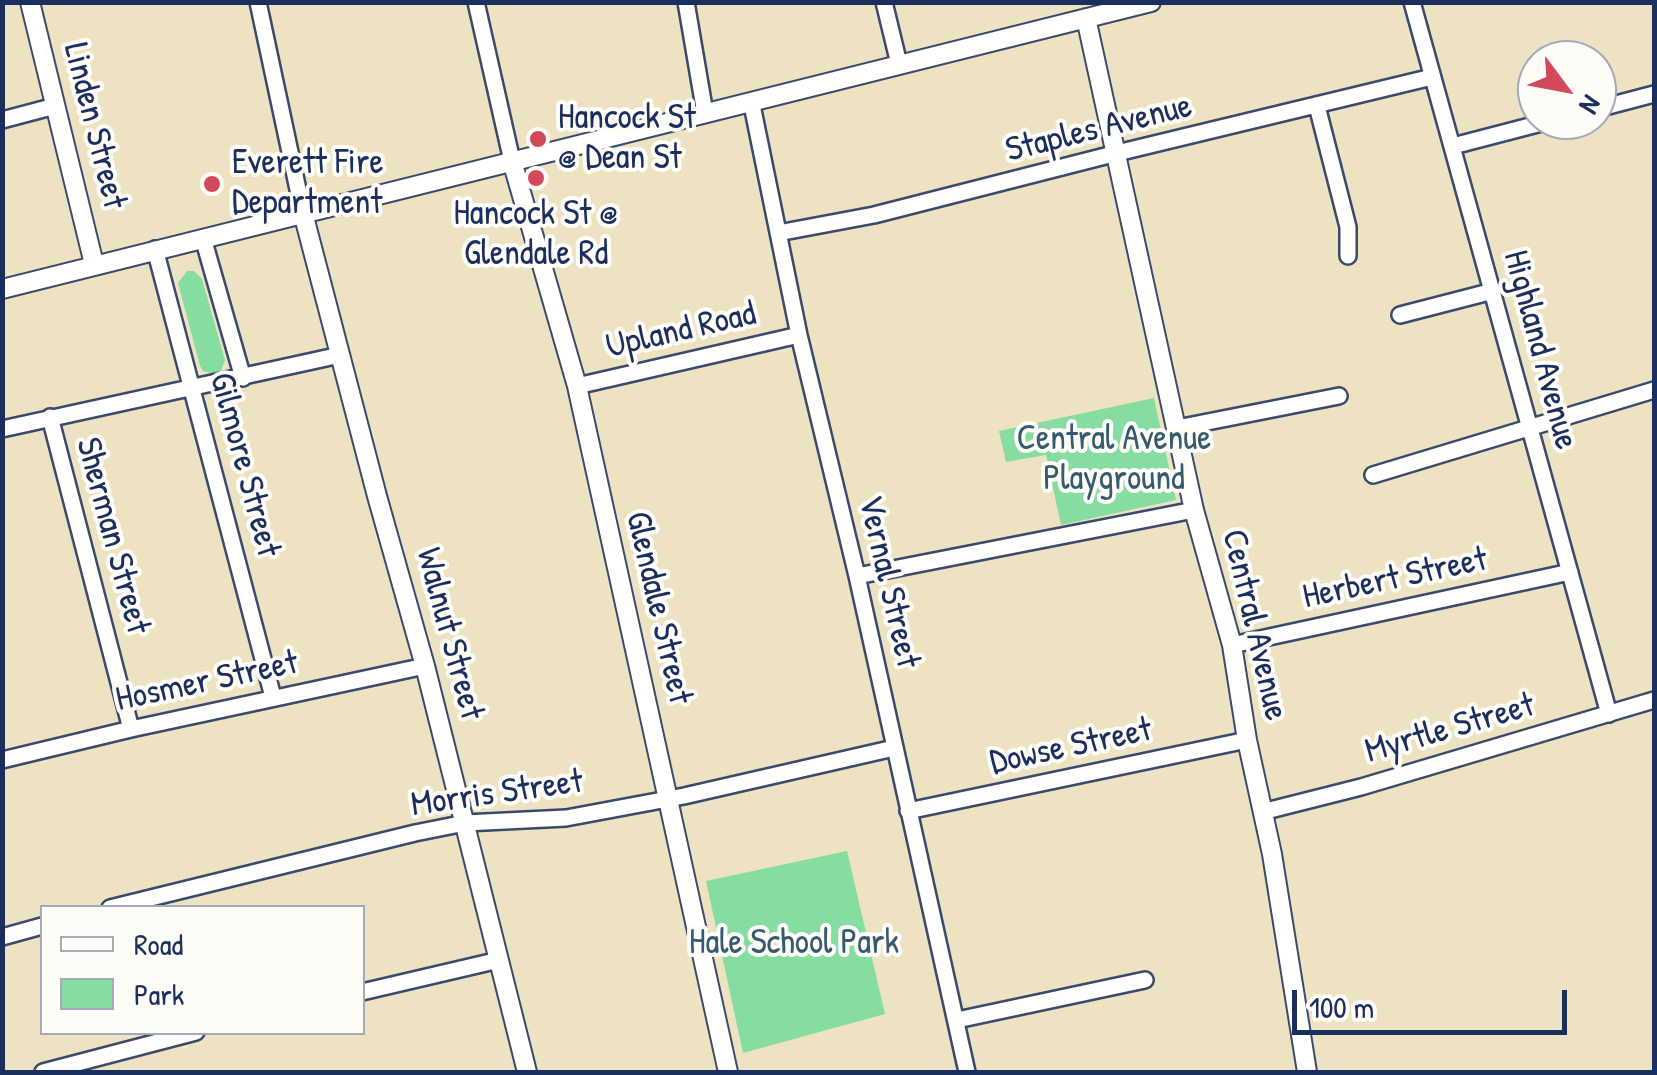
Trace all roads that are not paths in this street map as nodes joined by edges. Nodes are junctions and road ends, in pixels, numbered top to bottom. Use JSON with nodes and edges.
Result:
{"nodes":[{"id":1,"x":30,"y":2,"type":"edge"},
{"id":2,"x":258,"y":2,"type":"edge"},
{"id":3,"x":476,"y":2,"type":"edge"},
{"id":4,"x":686,"y":2,"type":"edge"},
{"id":5,"x":884,"y":2,"type":"edge"},
{"id":6,"x":1151,"y":2,"type":"edge"},
{"id":7,"x":1412,"y":2,"type":"edge"},
{"id":8,"x":1085,"y":10,"type":"edge"},
{"id":9,"x":899,"y":64,"type":"junction"},
{"id":10,"x":1432,"y":78,"type":"junction"},
{"id":11,"x":1654,"y":94,"type":"edge"},
{"id":12,"x":1617,"y":104,"type":"edge"},
{"id":13,"x":752,"y":105,"type":"junction"},
{"id":14,"x":55,"y":106,"type":"junction"},
{"id":15,"x":1316,"y":106,"type":"junction"},
{"id":16,"x":705,"y":113,"type":"junction"},
{"id":17,"x":2,"y":120,"type":"edge"},
{"id":18,"x":1517,"y":129,"type":"edge"},
{"id":19,"x":1453,"y":146,"type":"junction"},
{"id":20,"x":1117,"y":153,"type":"junction"},
{"id":21,"x":512,"y":161,"type":"junction"},
{"id":22,"x":303,"y":213,"type":"junction"},
{"id":23,"x":778,"y":234,"type":"junction"},
{"id":24,"x":203,"y":238,"type":"junction"},
{"id":25,"x":155,"y":249,"type":"junction"},
{"id":26,"x":1348,"y":256,"type":"dead end"},
{"id":27,"x":94,"y":264,"type":"junction"},
{"id":28,"x":2,"y":290,"type":"edge"},
{"id":29,"x":1493,"y":290,"type":"junction"},
{"id":30,"x":1400,"y":314,"type":"dead end"},
{"id":31,"x":799,"y":335,"type":"junction"},
{"id":32,"x":340,"y":355,"type":"junction"},
{"id":33,"x":243,"y":378,"type":"junction"},
{"id":34,"x":577,"y":386,"type":"junction"},
{"id":35,"x":193,"y":388,"type":"junction"},
{"id":36,"x":1654,"y":390,"type":"edge"},
{"id":37,"x":1339,"y":396,"type":"dead end"},
{"id":38,"x":50,"y":417,"type":"junction"},
{"id":39,"x":1177,"y":428,"type":"junction"},
{"id":40,"x":1531,"y":428,"type":"junction"},
{"id":41,"x":2,"y":430,"type":"edge"},
{"id":42,"x":1373,"y":475,"type":"dead end"},
{"id":43,"x":1194,"y":510,"type":"junction"},
{"id":44,"x":1570,"y":572,"type":"junction"},
{"id":45,"x":858,"y":576,"type":"junction"},
{"id":46,"x":1232,"y":645,"type":"junction"},
{"id":47,"x":425,"y":666,"type":"junction"},
{"id":48,"x":273,"y":697,"type":"junction"},
{"id":49,"x":1654,"y":700,"type":"edge"},
{"id":50,"x":1609,"y":714,"type":"junction"},
{"id":51,"x":131,"y":728,"type":"junction"},
{"id":52,"x":1247,"y":740,"type":"junction"},
{"id":53,"x":894,"y":748,"type":"junction"},
{"id":54,"x":2,"y":760,"type":"edge"},
{"id":55,"x":666,"y":798,"type":"junction"},
{"id":56,"x":908,"y":812,"type":"junction"},
{"id":57,"x":1262,"y":812,"type":"junction"},
{"id":58,"x":465,"y":824,"type":"junction"},
{"id":59,"x":123,"y":905,"type":"edge"},
{"id":60,"x":40,"y":927,"type":"edge"},
{"id":61,"x":2,"y":937,"type":"edge"},
{"id":62,"x":498,"y":960,"type":"junction"},
{"id":63,"x":1145,"y":980,"type":"dead end"},
{"id":64,"x":365,"y":991,"type":"edge"},
{"id":65,"x":958,"y":1020,"type":"junction"},
{"id":66,"x":185,"y":1035,"type":"edge"},
{"id":67,"x":43,"y":1072,"type":"edge"},
{"id":68,"x":526,"y":1072,"type":"edge"},
{"id":69,"x":728,"y":1072,"type":"edge"},
{"id":70,"x":968,"y":1072,"type":"edge"},
{"id":71,"x":1307,"y":1072,"type":"edge"}],
"edges":[{"from":1,"to":14,"type":"street","name":"Linden Street"},
{"from":2,"to":22,"type":"street"},
{"from":3,"to":21,"type":"street"},
{"from":4,"to":16,"type":"street"},
{"from":5,"to":9,"type":"street"},
{"from":6,"to":8,"type":"street"},
{"from":7,"to":10,"type":"street","name":"Highland Avenue"},
{"from":8,"to":9,"type":"street"},
{"from":8,"to":20,"type":"street","name":"Central Avenue"},
{"from":9,"to":13,"type":"street"},
{"from":10,"to":15,"type":"street","name":"Staples Avenue"},
{"from":10,"to":19,"type":"street","name":"Highland Avenue"},
{"from":11,"to":12,"type":"street"},
{"from":13,"to":16,"type":"street"},
{"from":13,"to":23,"type":"street","name":"Vernal Street"},
{"from":14,"to":17,"type":"street"},
{"from":14,"to":27,"type":"street","name":"Linden Street"},
{"from":15,"to":20,"type":"street","name":"Staples Avenue"},
{"from":15,"to":26,"type":"street"},
{"from":16,"to":21,"type":"street"},
{"from":18,"to":19,"type":"street"},
{"from":19,"to":29,"type":"street","name":"Highland Avenue"},
{"from":20,"to":23,"type":"street","name":"Staples Avenue"},
{"from":20,"to":39,"type":"street","name":"Central Avenue"},
{"from":21,"to":22,"type":"street"},
{"from":21,"to":34,"type":"street","name":"Glendale Street"},
{"from":22,"to":24,"type":"street"},
{"from":22,"to":32,"type":"street","name":"Walnut Street"},
{"from":23,"to":31,"type":"street","name":"Vernal Street"},
{"from":24,"to":25,"type":"street"},
{"from":24,"to":33,"type":"street"},
{"from":25,"to":27,"type":"street"},
{"from":25,"to":35,"type":"street","name":"Gilmore Street"},
{"from":27,"to":28,"type":"street"},
{"from":29,"to":30,"type":"street"},
{"from":29,"to":40,"type":"street","name":"Highland Avenue"},
{"from":31,"to":34,"type":"street","name":"Upland Road"},
{"from":31,"to":45,"type":"street","name":"Vernal Street"},
{"from":32,"to":33,"type":"street"},
{"from":32,"to":47,"type":"street","name":"Walnut Street"},
{"from":33,"to":35,"type":"street"},
{"from":34,"to":55,"type":"street","name":"Glendale Street"},
{"from":35,"to":38,"type":"street"},
{"from":35,"to":48,"type":"street","name":"Gilmore Street"},
{"from":36,"to":40,"type":"street"},
{"from":37,"to":39,"type":"street"},
{"from":38,"to":41,"type":"street"},
{"from":38,"to":51,"type":"street","name":"Sherman Street"},
{"from":39,"to":43,"type":"street","name":"Central Avenue"},
{"from":40,"to":42,"type":"street"},
{"from":40,"to":44,"type":"street","name":"Highland Avenue"},
{"from":43,"to":45,"type":"street"},
{"from":43,"to":46,"type":"street","name":"Central Avenue"},
{"from":44,"to":46,"type":"street","name":"Herbert Street"},
{"from":44,"to":50,"type":"street","name":"Highland Avenue"},
{"from":45,"to":53,"type":"street","name":"Vernal Street"},
{"from":46,"to":52,"type":"street","name":"Central Avenue"},
{"from":47,"to":48,"type":"street","name":"Hosmer Street"},
{"from":47,"to":58,"type":"street","name":"Walnut Street"},
{"from":48,"to":51,"type":"street","name":"Hosmer Street"},
{"from":49,"to":50,"type":"street","name":"Myrtle Street"},
{"from":50,"to":57,"type":"street","name":"Myrtle Street"},
{"from":51,"to":54,"type":"street","name":"Hosmer Street"},
{"from":52,"to":56,"type":"street","name":"Dowse Street"},
{"from":52,"to":57,"type":"street","name":"Central Avenue"},
{"from":53,"to":55,"type":"street","name":"Morris Street"},
{"from":53,"to":56,"type":"street","name":"Vernal Street"},
{"from":55,"to":58,"type":"street","name":"Morris Street"},
{"from":55,"to":69,"type":"street","name":"Glendale Street"},
{"from":56,"to":65,"type":"street","name":"Vernal Street"},
{"from":57,"to":71,"type":"street","name":"Central Avenue"},
{"from":58,"to":59,"type":"street","name":"Morris Street"},
{"from":58,"to":62,"type":"street","name":"Walnut Street"},
{"from":60,"to":61,"type":"street"},
{"from":62,"to":64,"type":"street"},
{"from":62,"to":68,"type":"street","name":"Walnut Street"},
{"from":63,"to":65,"type":"street"},
{"from":65,"to":70,"type":"street","name":"Vernal Street"},
{"from":66,"to":67,"type":"street"}]}
